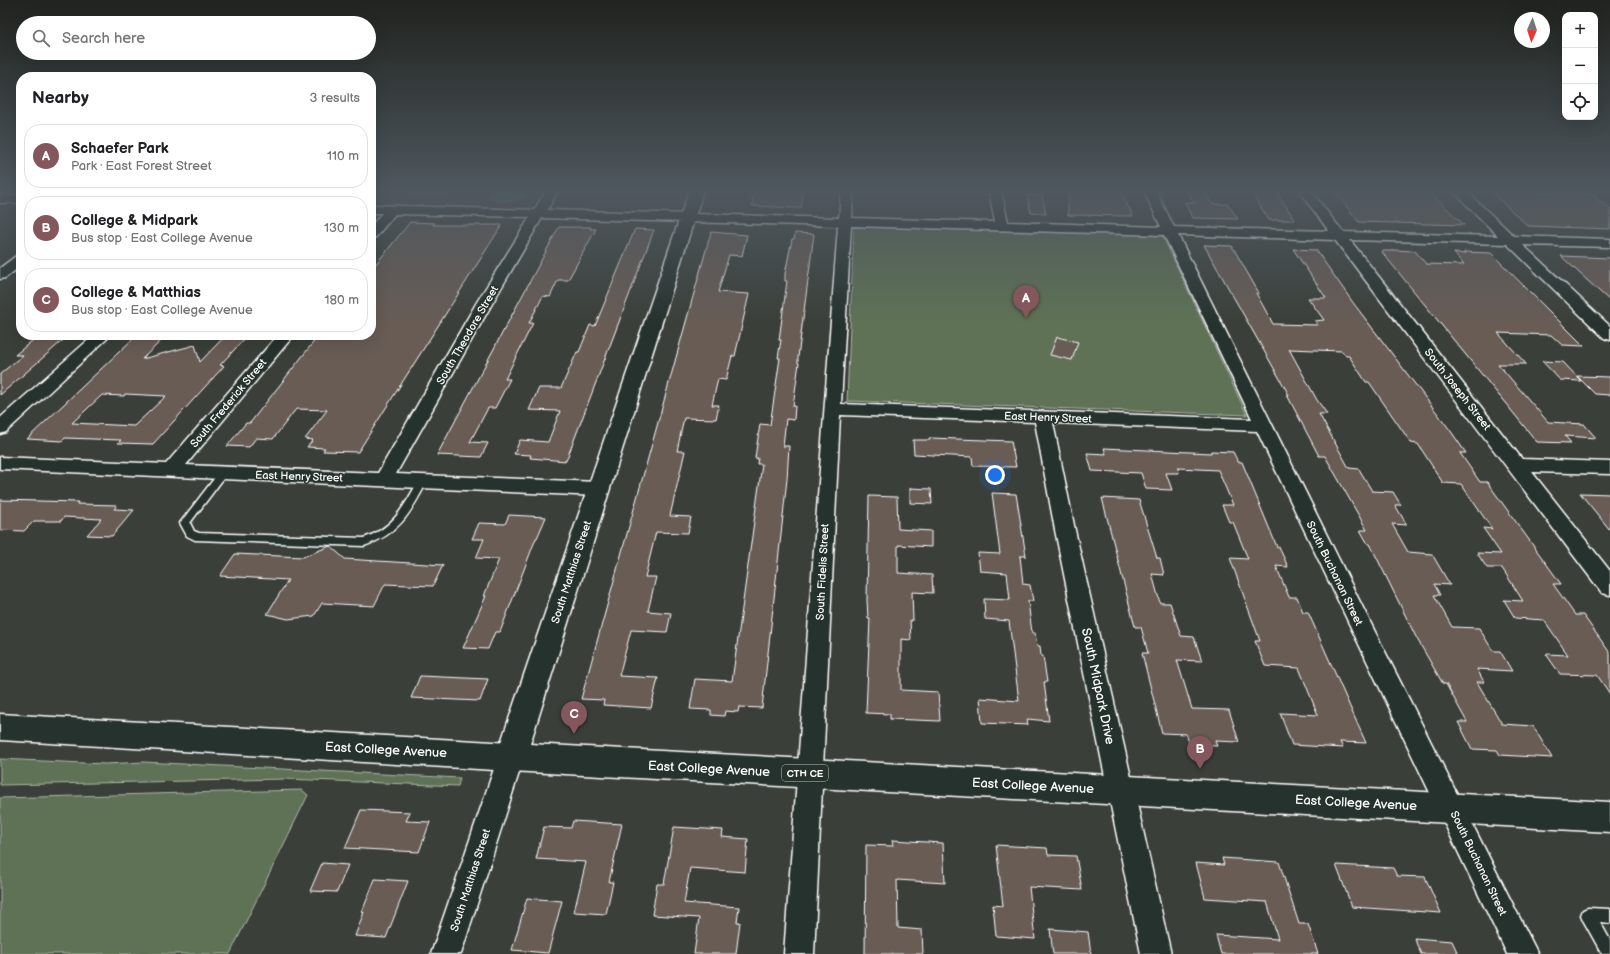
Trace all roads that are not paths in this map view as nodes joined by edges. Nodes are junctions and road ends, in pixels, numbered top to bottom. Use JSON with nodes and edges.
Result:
{"nodes":[{"id":1,"x":1339,"y":235,"type":"edge"},
{"id":2,"x":525,"y":236,"type":"edge"},
{"id":3,"x":681,"y":236,"type":"edge"},
{"id":4,"x":844,"y":236,"type":"edge"},
{"id":5,"x":1172,"y":236,"type":"edge"},
{"id":6,"x":1357,"y":236,"type":"edge"},
{"id":7,"x":1506,"y":236,"type":"edge"},
{"id":8,"x":1511,"y":240,"type":"junction"},
{"id":9,"x":1610,"y":243,"type":"edge"},
{"id":10,"x":16,"y":263,"type":"edge"},
{"id":11,"x":0,"y":275,"type":"edge"},
{"id":12,"x":1610,"y":334,"type":"edge"},
{"id":13,"x":97,"y":340,"type":"edge"},
{"id":14,"x":282,"y":340,"type":"edge"},
{"id":15,"x":832,"y":409,"type":"junction"},
{"id":16,"x":1043,"y":417,"type":"junction"},
{"id":17,"x":1263,"y":425,"type":"junction"},
{"id":18,"x":0,"y":428,"type":"edge"},
{"id":19,"x":0,"y":463,"type":"edge"},
{"id":20,"x":1517,"y":465,"type":"junction"},
{"id":21,"x":1610,"y":468,"type":"edge"},
{"id":22,"x":170,"y":470,"type":"junction"},
{"id":23,"x":223,"y":473,"type":"junction"},
{"id":24,"x":383,"y":480,"type":"junction"},
{"id":25,"x":422,"y":482,"type":"junction"},
{"id":26,"x":598,"y":489,"type":"junction"},
{"id":27,"x":1610,"y":587,"type":"edge"},
{"id":28,"x":0,"y":727,"type":"edge"},
{"id":29,"x":511,"y":757,"type":"junction"},
{"id":30,"x":811,"y":773,"type":"junction"},
{"id":31,"x":1121,"y":790,"type":"junction"},
{"id":32,"x":1452,"y":807,"type":"junction"},
{"id":33,"x":1610,"y":817,"type":"edge"},
{"id":34,"x":1610,"y":916,"type":"edge"},
{"id":35,"x":446,"y":954,"type":"edge"},
{"id":36,"x":799,"y":954,"type":"edge"},
{"id":37,"x":1156,"y":954,"type":"edge"},
{"id":38,"x":1523,"y":954,"type":"edge"},
{"id":39,"x":1610,"y":954,"type":"edge"}],
"edges":[{"from":1,"to":20,"type":"street","name":"South Joseph Street"},
{"from":2,"to":24,"type":"street","name":"South Theodore Street"},
{"from":3,"to":26,"type":"main road","name":"South Matthias Street"},
{"from":4,"to":15,"type":"street","name":"South Fidelis Street"},
{"from":5,"to":17,"type":"street","name":"South Buchanan Street"},
{"from":6,"to":8,"type":"street"},
{"from":7,"to":8,"type":"street"},
{"from":8,"to":9,"type":"street"},
{"from":8,"to":12,"type":"street"},
{"from":10,"to":11,"type":"street"},
{"from":13,"to":18,"type":"street"},
{"from":14,"to":22,"type":"street","name":"South Frederick Street"},
{"from":15,"to":16,"type":"street","name":"East Henry Street"},
{"from":15,"to":30,"type":"street","name":"South Fidelis Street"},
{"from":16,"to":17,"type":"street","name":"East Henry Street"},
{"from":16,"to":31,"type":"street","name":"South Midpark Drive"},
{"from":17,"to":32,"type":"street","name":"South Buchanan Street"},
{"from":19,"to":22,"type":"street","name":"East Henry Street"},
{"from":20,"to":21,"type":"street"},
{"from":20,"to":27,"type":"street","name":"South Joseph Street"},
{"from":22,"to":23,"type":"street","name":"East Henry Street"},
{"from":23,"to":24,"type":"street","name":"East Henry Street"},
{"from":23,"to":25,"type":"lane"},
{"from":24,"to":25,"type":"street","name":"East Henry Street"},
{"from":25,"to":26,"type":"street","name":"East Henry Street"},
{"from":26,"to":29,"type":"main road","name":"South Matthias Street"},
{"from":28,"to":29,"type":"main road","name":"East College Avenue","number":"CTH CE"},
{"from":29,"to":30,"type":"main road","name":"East College Avenue","number":"CTH CE"},
{"from":29,"to":35,"type":"street","name":"South Matthias Street"},
{"from":30,"to":31,"type":"main road","name":"East College Avenue","number":"CTH CE"},
{"from":30,"to":36,"type":"street","name":"South Fidelis Street"},
{"from":31,"to":32,"type":"main road","name":"East College Avenue","number":"CTH CE"},
{"from":31,"to":37,"type":"street","name":"South Midpark Drive"},
{"from":32,"to":33,"type":"main road","name":"East College Avenue","number":"CTH CE"},
{"from":32,"to":38,"type":"street","name":"South Buchanan Street"},
{"from":34,"to":39,"type":"lane"}]}
